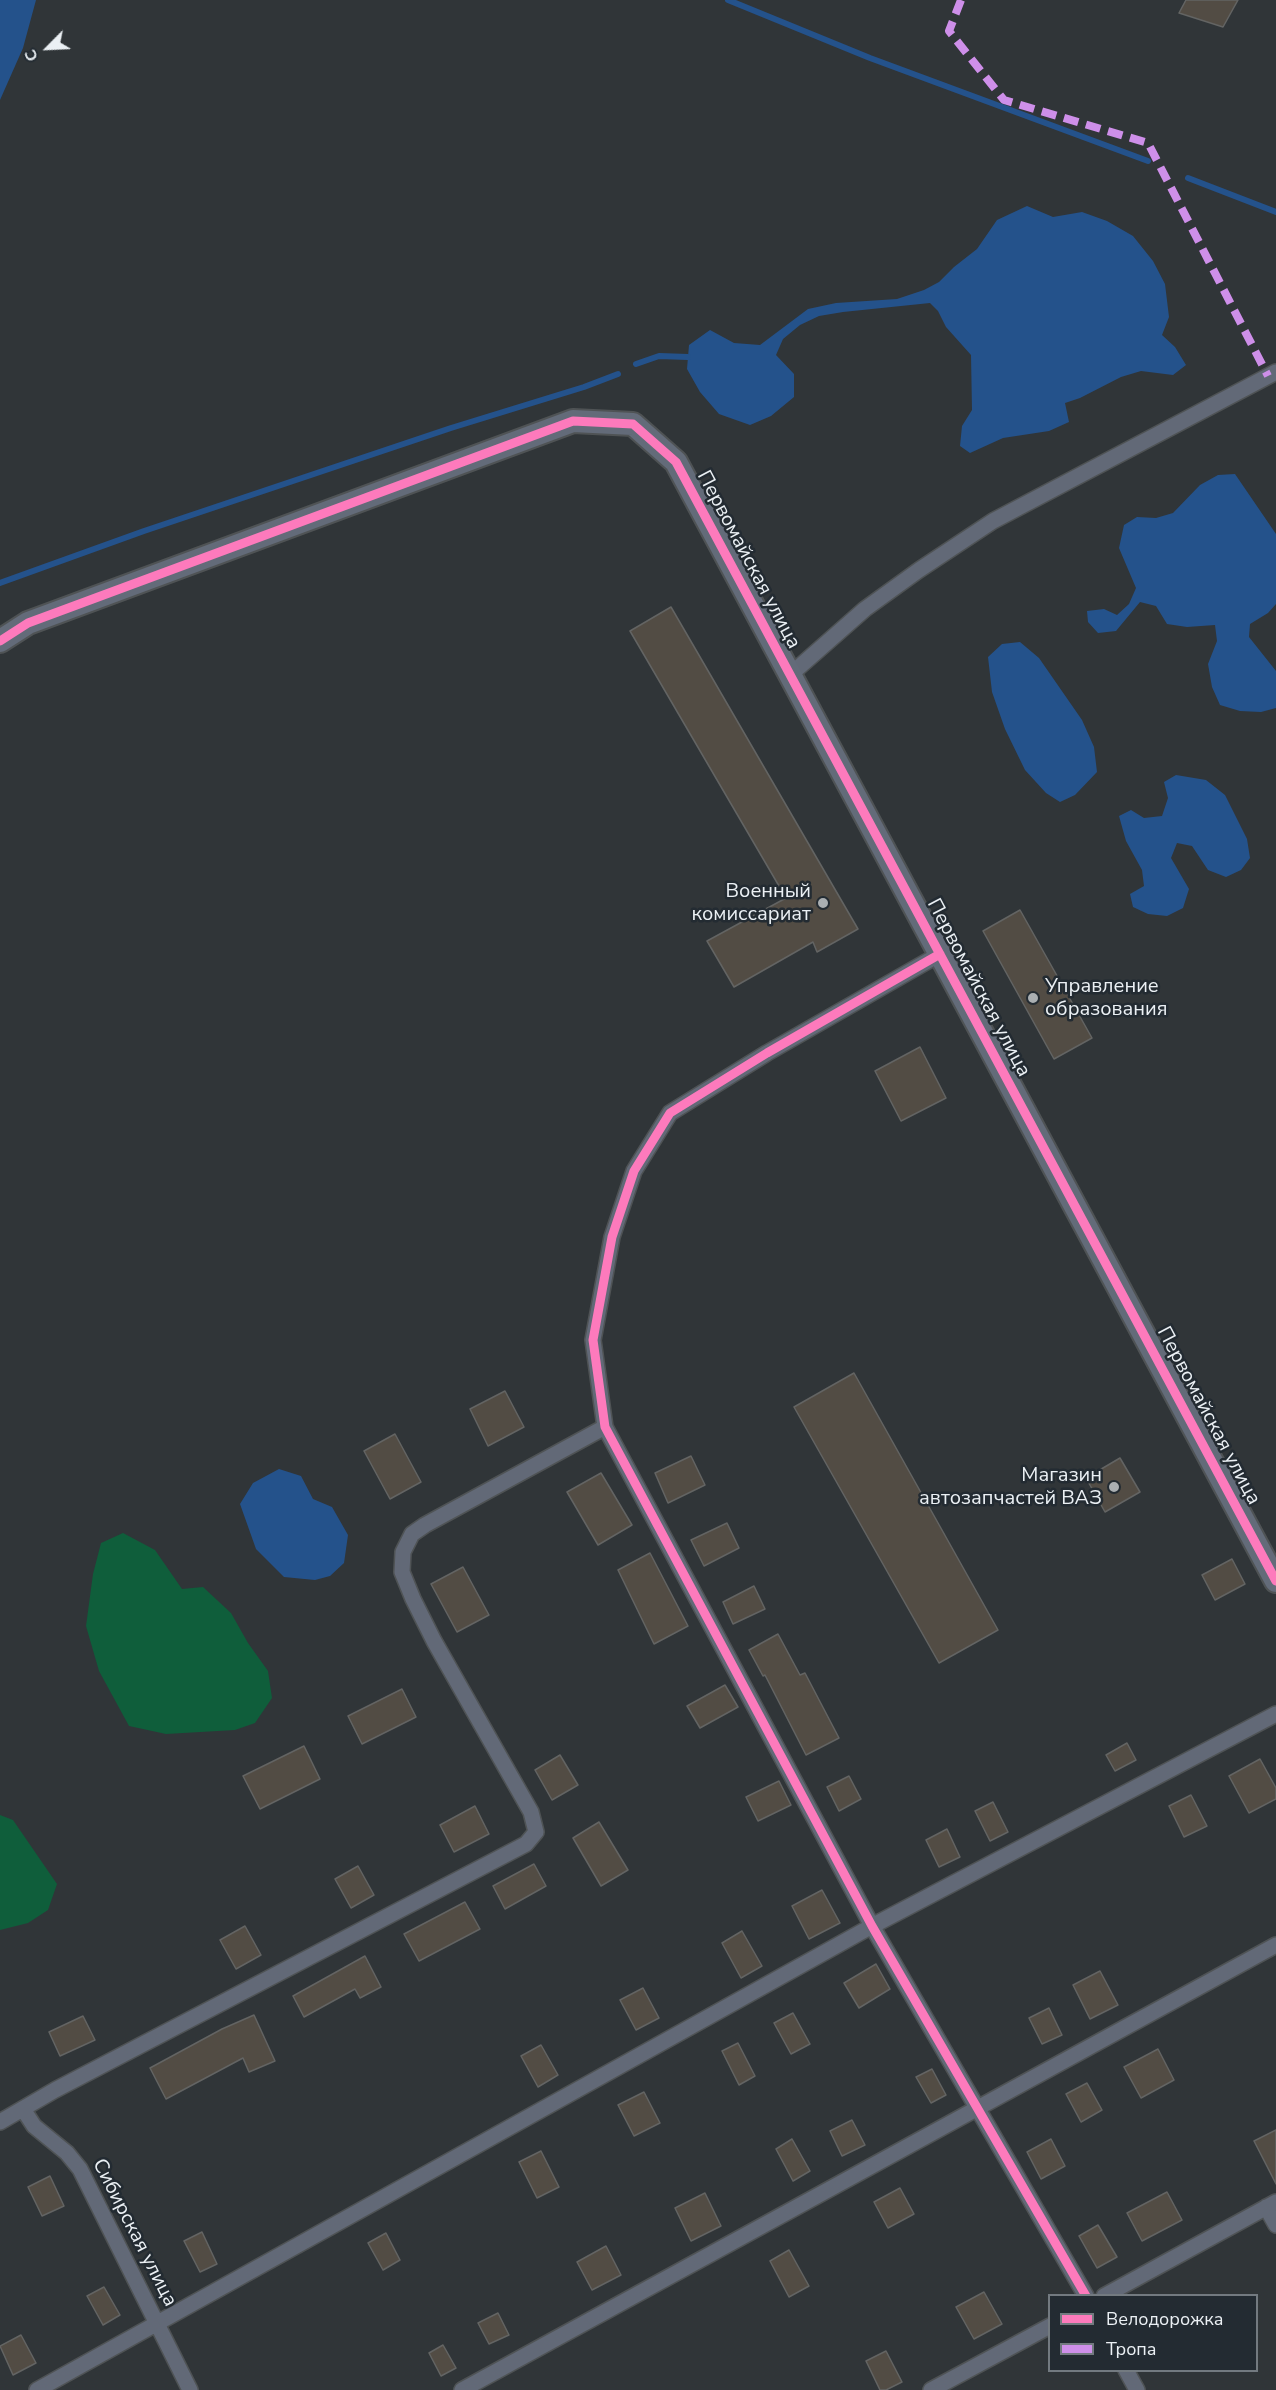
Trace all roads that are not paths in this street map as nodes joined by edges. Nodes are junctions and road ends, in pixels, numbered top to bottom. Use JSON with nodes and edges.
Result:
{"nodes":[{"id":1,"x":1276,"y":372,"type":"edge"},
{"id":2,"x":0,"y":641,"type":"edge"},
{"id":3,"x":790,"y":675,"type":"junction"},
{"id":4,"x":940,"y":954,"type":"junction"},
{"id":5,"x":605,"y":1427,"type":"junction"},
{"id":6,"x":1276,"y":1581,"type":"edge"},
{"id":7,"x":1276,"y":1714,"type":"edge"},
{"id":8,"x":872,"y":1926,"type":"junction"},
{"id":9,"x":1276,"y":1945,"type":"edge"},
{"id":10,"x":977,"y":2108,"type":"junction"},
{"id":11,"x":23,"y":2109,"type":"junction"},
{"id":12,"x":0,"y":2122,"type":"edge"},
{"id":13,"x":1271,"y":2204,"type":"edge"},
{"id":14,"x":1276,"y":2225,"type":"edge"},
{"id":15,"x":1085,"y":2294,"type":"edge"},
{"id":16,"x":1106,"y":2294,"type":"edge"},
{"id":17,"x":157,"y":2323,"type":"junction"},
{"id":18,"x":1048,"y":2327,"type":"edge"},
{"id":19,"x":1127,"y":2372,"type":"edge"},
{"id":20,"x":37,"y":2390,"type":"edge"},
{"id":21,"x":190,"y":2390,"type":"edge"},
{"id":22,"x":462,"y":2390,"type":"edge"},
{"id":23,"x":932,"y":2390,"type":"edge"},
{"id":24,"x":1137,"y":2390,"type":"edge"}],
"edges":[{"from":1,"to":3,"type":"street"},
{"from":2,"to":3,"type":"street","name":"Первомайская улица"},
{"from":3,"to":4,"type":"street","name":"Первомайская улица"},
{"from":4,"to":5,"type":"street"},
{"from":4,"to":6,"type":"street","name":"Первомайская улица"},
{"from":5,"to":8,"type":"street"},
{"from":5,"to":11,"type":"street"},
{"from":7,"to":8,"type":"street"},
{"from":8,"to":10,"type":"street"},
{"from":8,"to":17,"type":"street"},
{"from":9,"to":10,"type":"street"},
{"from":10,"to":15,"type":"street"},
{"from":10,"to":22,"type":"street"},
{"from":11,"to":12,"type":"street"},
{"from":11,"to":17,"type":"street","name":"Сибирская улица"},
{"from":13,"to":14,"type":"street"},
{"from":13,"to":16,"type":"street"},
{"from":17,"to":20,"type":"street"},
{"from":17,"to":21,"type":"street","name":"Сибирская улица"},
{"from":18,"to":23,"type":"street"},
{"from":19,"to":24,"type":"street"}]}
